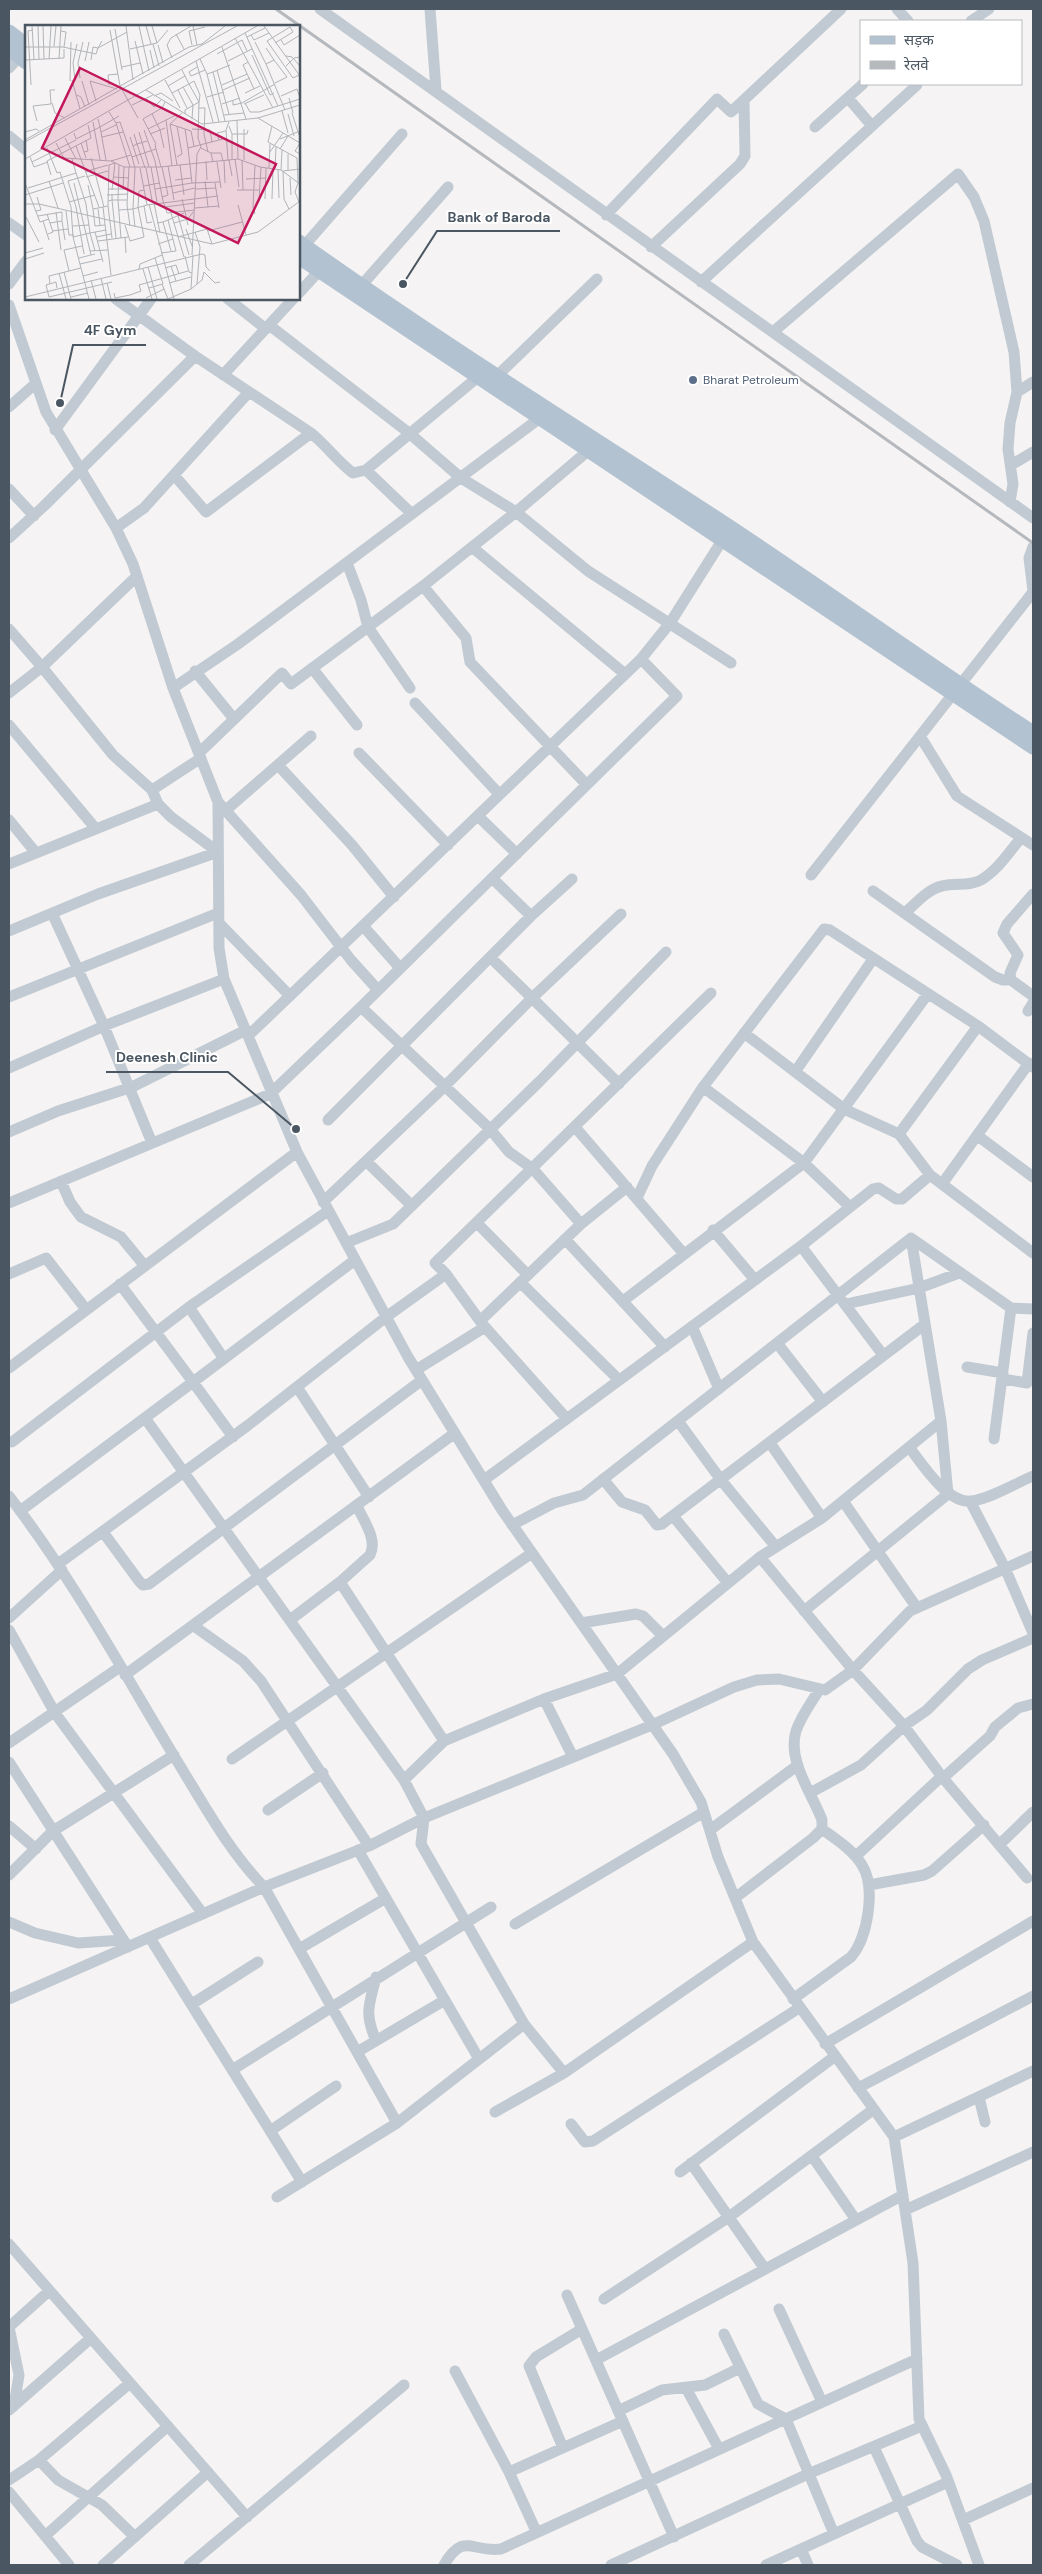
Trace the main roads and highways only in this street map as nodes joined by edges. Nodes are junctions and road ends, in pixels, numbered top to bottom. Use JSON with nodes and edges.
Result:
{"nodes":[{"id":1,"x":9,"y":32,"type":"edge"},
{"id":2,"x":20,"y":53,"type":"edge"},
{"id":3,"x":301,"y":249,"type":"edge"},
{"id":4,"x":956,"y":690,"type":"junction"},
{"id":5,"x":1033,"y":732,"type":"edge"},
{"id":6,"x":1033,"y":747,"type":"edge"}],
"edges":[{"from":1,"to":2,"type":"main road"},
{"from":3,"to":4,"type":"main road"},
{"from":3,"to":4,"type":"main road"},
{"from":4,"to":5,"type":"main road"},
{"from":4,"to":6,"type":"main road"}]}
